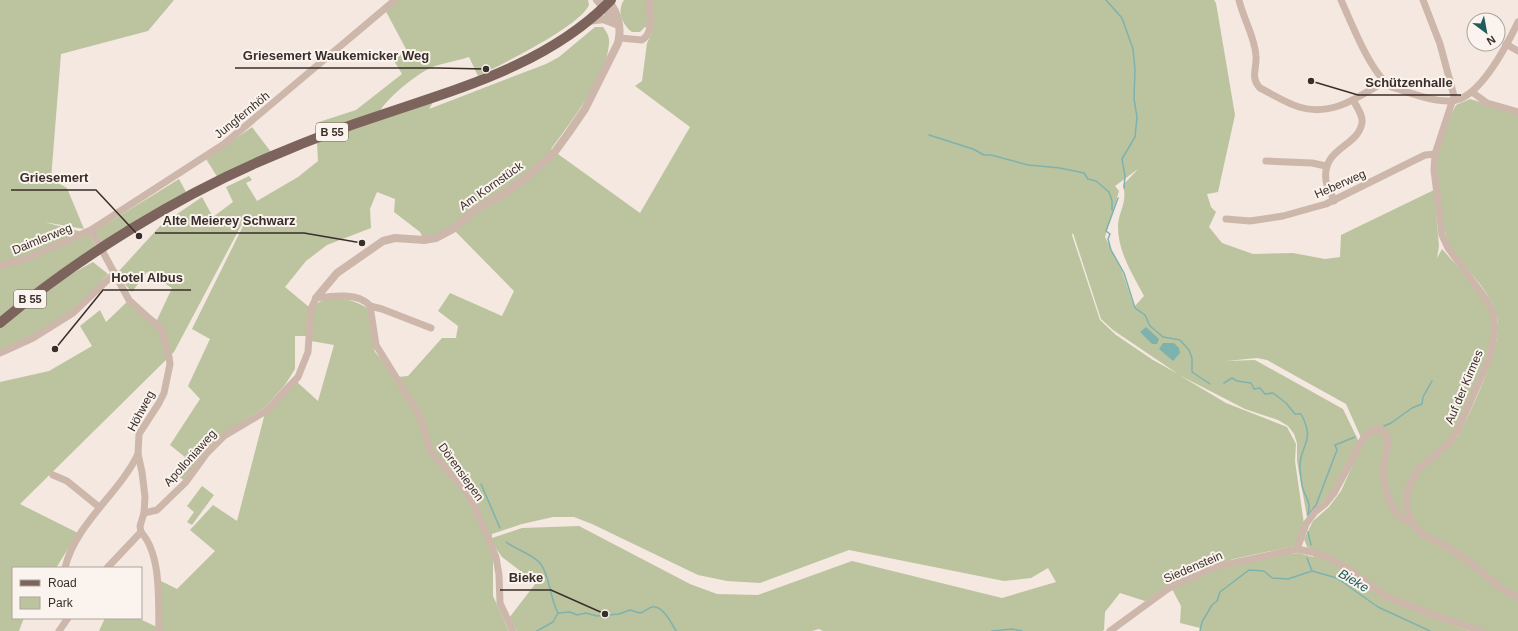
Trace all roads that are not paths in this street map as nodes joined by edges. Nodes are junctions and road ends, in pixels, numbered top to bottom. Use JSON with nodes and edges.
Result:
{"nodes":[{"id":1,"x":395,"y":0,"type":"edge"},
{"id":2,"x":649,"y":0,"type":"edge"},
{"id":3,"x":1238,"y":0,"type":"edge"},
{"id":4,"x":1341,"y":0,"type":"edge"},
{"id":5,"x":1423,"y":0,"type":"edge"},
{"id":6,"x":605,"y":2,"type":"edge"},
{"id":7,"x":588,"y":21,"type":"junction"},
{"id":8,"x":1518,"y":22,"type":"edge"},
{"id":9,"x":618,"y":25,"type":"junction"},
{"id":10,"x":620,"y":38,"type":"junction"},
{"id":11,"x":1506,"y":44,"type":"joint"},
{"id":12,"x":1518,"y":51,"type":"edge"},
{"id":13,"x":1501,"y":52,"type":"edge"},
{"id":14,"x":1384,"y":82,"type":"junction"},
{"id":15,"x":1472,"y":92,"type":"junction"},
{"id":16,"x":1353,"y":100,"type":"junction"},
{"id":17,"x":1452,"y":101,"type":"junction"},
{"id":18,"x":1518,"y":112,"type":"edge"},
{"id":19,"x":1435,"y":154,"type":"junction"},
{"id":20,"x":1266,"y":161,"type":"dead end"},
{"id":21,"x":1326,"y":166,"type":"junction"},
{"id":22,"x":1334,"y":201,"type":"junction"},
{"id":23,"x":1226,"y":219,"type":"dead end"},
{"id":24,"x":91,"y":230,"type":"junction"},
{"id":25,"x":102,"y":249,"type":"junction"},
{"id":26,"x":0,"y":266,"type":"edge"},
{"id":27,"x":115,"y":273,"type":"junction"},
{"id":28,"x":316,"y":298,"type":"junction"},
{"id":29,"x":370,"y":306,"type":"junction"},
{"id":30,"x":0,"y":323,"type":"edge"},
{"id":31,"x":431,"y":328,"type":"dead end"},
{"id":32,"x":0,"y":353,"type":"edge"},
{"id":33,"x":138,"y":454,"type":"junction"},
{"id":34,"x":53,"y":475,"type":"dead end"},
{"id":35,"x":99,"y":507,"type":"junction"},
{"id":36,"x":144,"y":512,"type":"junction"},
{"id":37,"x":1412,"y":522,"type":"junction"},
{"id":38,"x":141,"y":532,"type":"junction"},
{"id":39,"x":1297,"y":549,"type":"junction"},
{"id":40,"x":65,"y":567,"type":"edge"},
{"id":41,"x":108,"y":567,"type":"edge"},
{"id":42,"x":1518,"y":596,"type":"edge"},
{"id":43,"x":66,"y":620,"type":"edge"},
{"id":44,"x":59,"y":631,"type":"edge"},
{"id":45,"x":160,"y":631,"type":"edge"},
{"id":46,"x":513,"y":631,"type":"edge"},
{"id":47,"x":1110,"y":631,"type":"edge"},
{"id":48,"x":1481,"y":631,"type":"edge"}],
"edges":[{"from":1,"to":24,"type":"street","name":"Jungfernhöh"},
{"from":2,"to":10,"type":"street"},
{"from":3,"to":16,"type":"street"},
{"from":4,"to":14,"type":"street"},
{"from":5,"to":17,"type":"street","name":"Auf der Kirmes"},
{"from":6,"to":7,"type":"main road","number":"B 55"},
{"from":6,"to":9,"type":"street"},
{"from":7,"to":9,"type":"street"},
{"from":7,"to":25,"type":"main road","number":"B 55"},
{"from":8,"to":11,"type":"street"},
{"from":9,"to":10,"type":"street"},
{"from":10,"to":28,"type":"street","name":"Am Kornstück"},
{"from":11,"to":12,"type":"street"},
{"from":13,"to":15,"type":"street"},
{"from":14,"to":16,"type":"street"},
{"from":14,"to":17,"type":"street"},
{"from":15,"to":17,"type":"street"},
{"from":15,"to":18,"type":"street"},
{"from":16,"to":21,"type":"street"},
{"from":17,"to":19,"type":"street","name":"Auf der Kirmes"},
{"from":19,"to":22,"type":"street","name":"Heberweg"},
{"from":19,"to":37,"type":"street","name":"Auf der Kirmes"},
{"from":20,"to":21,"type":"street"},
{"from":21,"to":22,"type":"street"},
{"from":22,"to":23,"type":"street","name":"Heberweg"},
{"from":24,"to":25,"type":"street","name":"Höhweg"},
{"from":24,"to":26,"type":"street","name":"Daimlerweg"},
{"from":25,"to":27,"type":"street","name":"Höhweg"},
{"from":25,"to":30,"type":"main road","number":"B 55"},
{"from":27,"to":32,"type":"street"},
{"from":27,"to":33,"type":"street","name":"Höhweg"},
{"from":28,"to":29,"type":"street"},
{"from":28,"to":36,"type":"street","name":"Apolloniaweg"},
{"from":29,"to":31,"type":"street"},
{"from":29,"to":46,"type":"street","name":"Dörensiepen"},
{"from":33,"to":35,"type":"street"},
{"from":33,"to":36,"type":"street","name":"Höhweg"},
{"from":34,"to":35,"type":"street"},
{"from":35,"to":40,"type":"street"},
{"from":36,"to":38,"type":"street","name":"Höhweg"},
{"from":37,"to":39,"type":"street"},
{"from":37,"to":42,"type":"street"},
{"from":38,"to":41,"type":"street"},
{"from":38,"to":45,"type":"street"},
{"from":39,"to":47,"type":"street","name":"Siedenstein"},
{"from":39,"to":48,"type":"street"},
{"from":43,"to":44,"type":"street"}]}
